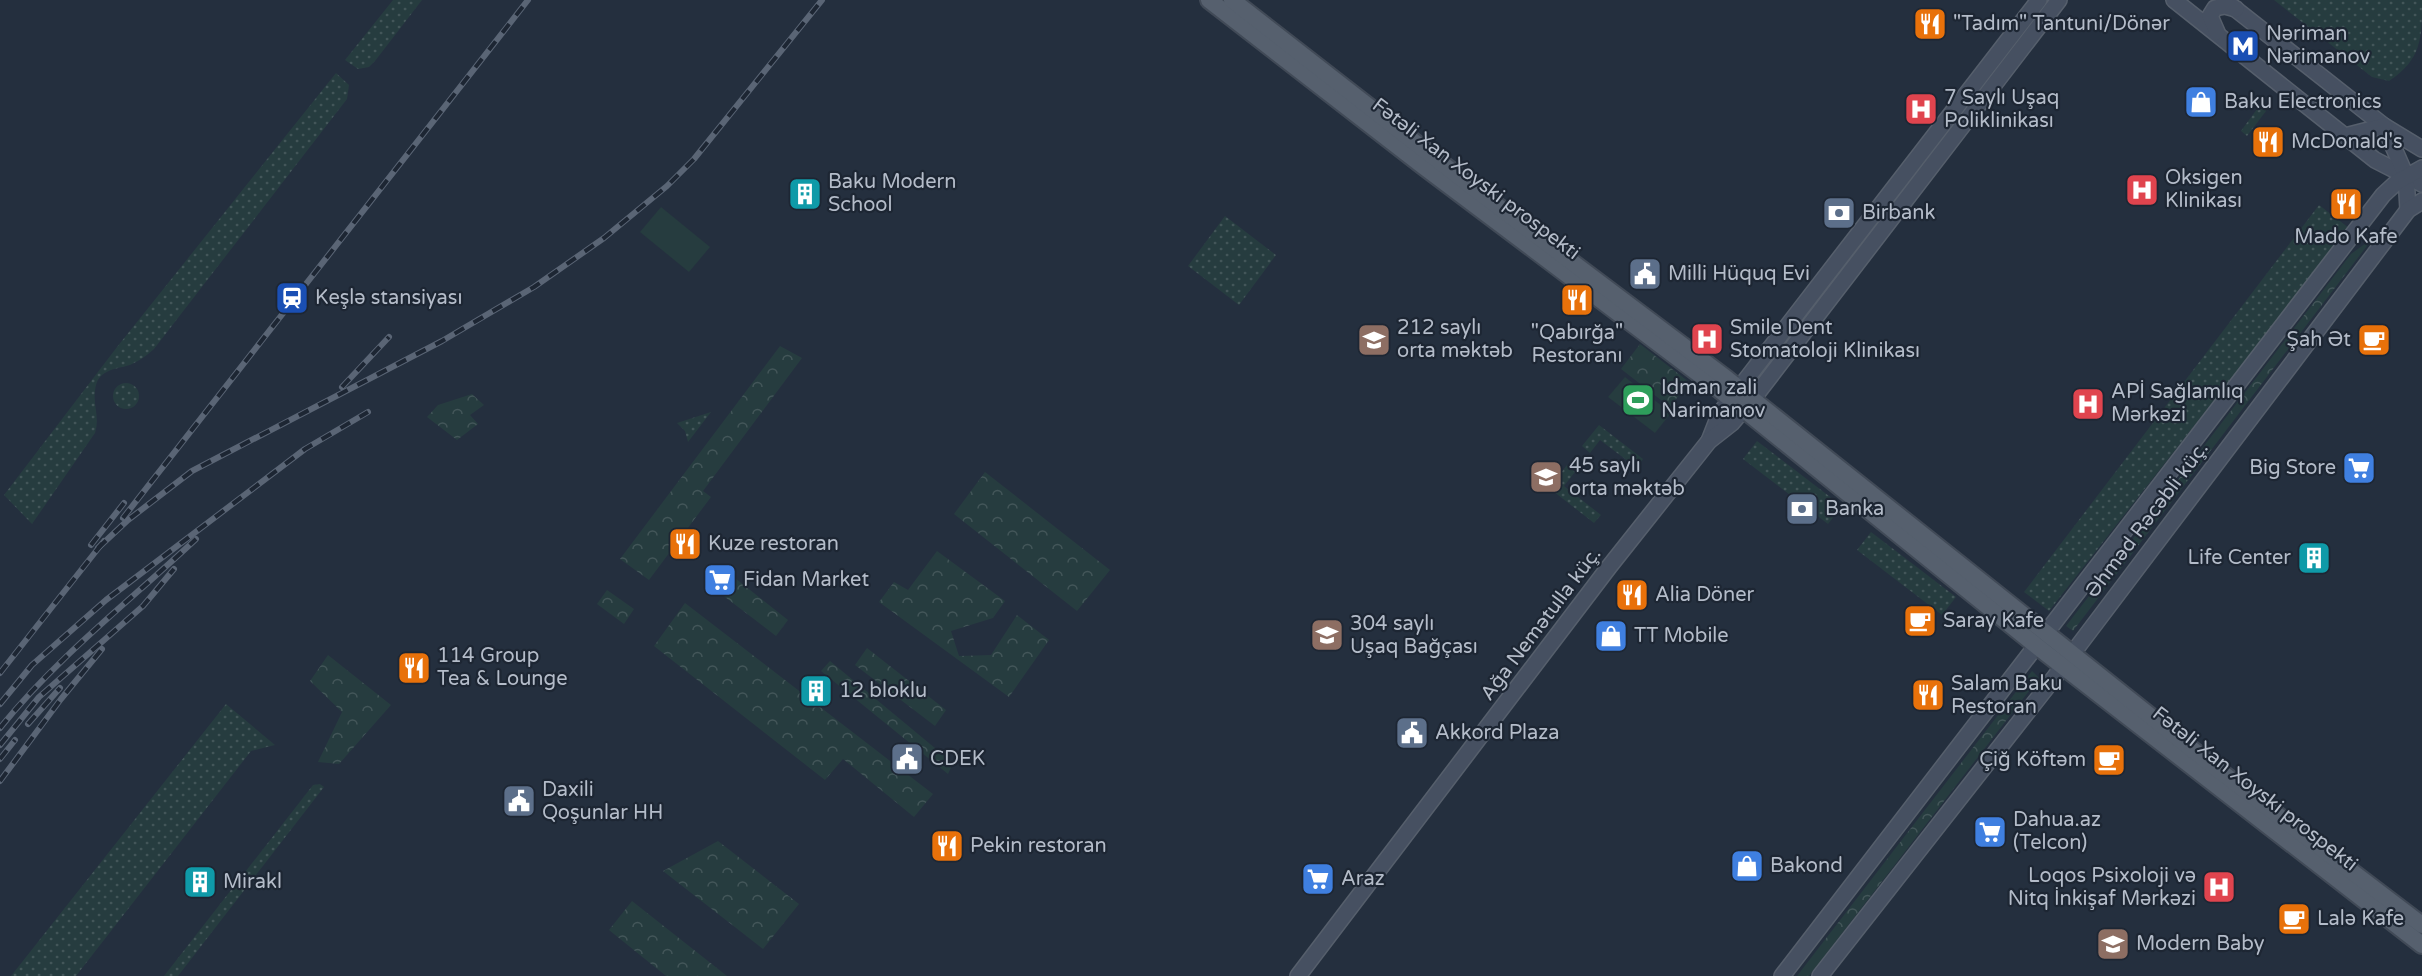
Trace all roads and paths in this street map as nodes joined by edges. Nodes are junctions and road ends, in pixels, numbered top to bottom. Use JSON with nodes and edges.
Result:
{"nodes":[{"id":1,"x":1209,"y":0,"type":"edge"},
{"id":2,"x":1232,"y":0,"type":"edge"},
{"id":3,"x":2039,"y":0,"type":"edge"},
{"id":4,"x":2059,"y":0,"type":"edge"},
{"id":5,"x":2174,"y":0,"type":"edge"},
{"id":6,"x":2230,"y":4,"type":"edge"},
{"id":7,"x":2218,"y":34,"type":"junction"},
{"id":8,"x":2384,"y":126,"type":"junction"},
{"id":9,"x":2346,"y":136,"type":"junction"},
{"id":10,"x":2422,"y":149,"type":"edge"},
{"id":11,"x":2375,"y":160,"type":"junction"},
{"id":12,"x":2422,"y":168,"type":"edge"},
{"id":13,"x":2406,"y":176,"type":"junction"},
{"id":14,"x":2422,"y":184,"type":"edge"},
{"id":15,"x":2383,"y":195,"type":"junction"},
{"id":16,"x":2422,"y":201,"type":"edge"},
{"id":17,"x":2408,"y":210,"type":"junction"},
{"id":18,"x":1743,"y":396,"type":"junction"},
{"id":19,"x":2047,"y":634,"type":"junction"},
{"id":20,"x":2063,"y":666,"type":"junction"},
{"id":21,"x":2422,"y":925,"type":"edge"},
{"id":22,"x":2422,"y":945,"type":"edge"},
{"id":23,"x":1298,"y":976,"type":"edge"},
{"id":24,"x":1782,"y":976,"type":"edge"},
{"id":25,"x":1820,"y":976,"type":"edge"}],
"edges":[{"from":1,"to":18,"type":"main road","name":"Fətəli Xan Xoyski prospekti"},
{"from":2,"to":18,"type":"main road","name":"Fətəli Xan Xoyski prospekti"},
{"from":3,"to":18,"type":"main road"},
{"from":4,"to":18,"type":"main road"},
{"from":5,"to":7,"type":"main road"},
{"from":6,"to":7,"type":"main road"},
{"from":6,"to":8,"type":"main road"},
{"from":7,"to":9,"type":"main road"},
{"from":8,"to":9,"type":"main road"},
{"from":8,"to":10,"type":"main road"},
{"from":8,"to":13,"type":"main road"},
{"from":9,"to":11,"type":"main road"},
{"from":11,"to":13,"type":"main road"},
{"from":11,"to":15,"type":"main road"},
{"from":12,"to":13,"type":"main road","name":"Əhməd Rəcəbli küç."},
{"from":13,"to":14,"type":"main road"},
{"from":13,"to":15,"type":"main road","name":"Əhməd Rəcəbli küç."},
{"from":13,"to":17,"type":"main road"},
{"from":15,"to":19,"type":"main road","name":"Əhməd Rəcəbli küç."},
{"from":16,"to":17,"type":"main road"},
{"from":17,"to":20,"type":"main road","name":"Əhməd Rəcəbli küç."},
{"from":18,"to":19,"type":"main road","name":"Fətəli Xan Xoyski prospekti"},
{"from":18,"to":19,"type":"main road","name":"Fətəli Xan Xoyski prospekti"},
{"from":18,"to":23,"type":"main road","name":"Ağa Nemətulla küç."},
{"from":19,"to":20,"type":"main road"},
{"from":19,"to":24,"type":"main road","name":"Əhməd Rəcəbli küç."},
{"from":20,"to":21,"type":"main road","name":"Fətəli Xan Xoyski prospekti"},
{"from":20,"to":22,"type":"main road","name":"Fətəli Xan Xoyski prospekti"},
{"from":20,"to":25,"type":"main road","name":"Əhməd Rəcəbli küç."}]}
